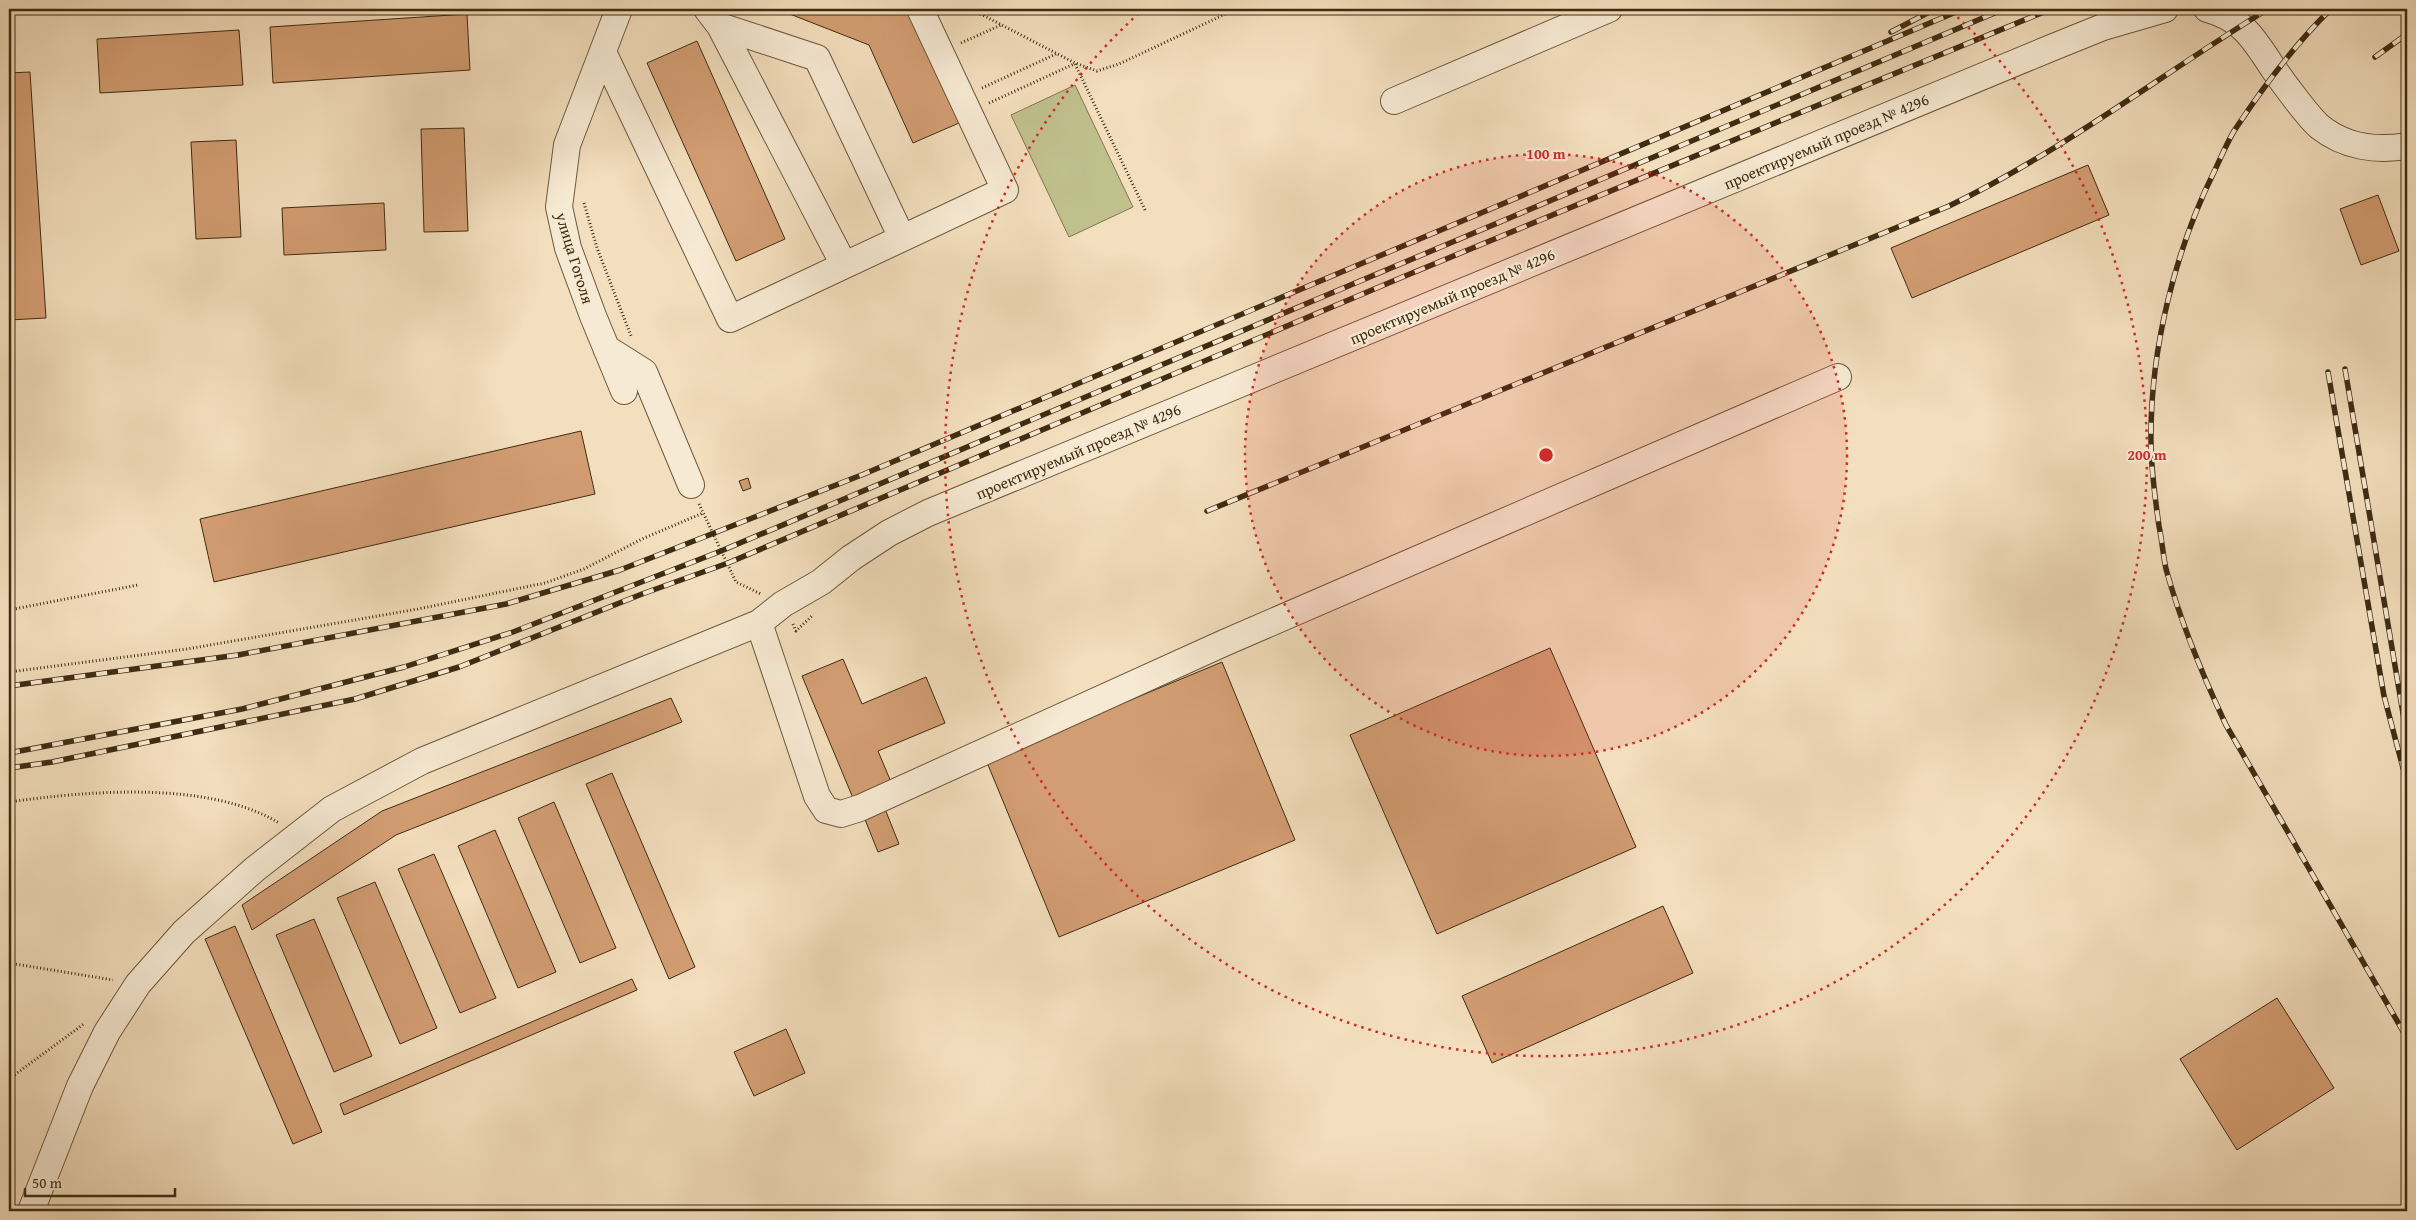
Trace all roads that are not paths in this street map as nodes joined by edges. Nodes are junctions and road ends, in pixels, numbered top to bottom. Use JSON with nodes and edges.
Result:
{"nodes":[{"id":1,"x":619,"y":9,"type":"edge"},
{"id":2,"x":920,"y":9,"type":"edge"},
{"id":3,"x":1609,"y":9,"type":"edge"},
{"id":4,"x":2165,"y":9,"type":"edge"},
{"id":5,"x":2207,"y":9,"type":"edge"},
{"id":6,"x":713,"y":17,"type":"edge"},
{"id":7,"x":603,"y":52,"type":"junction"},
{"id":8,"x":1394,"y":101,"type":"dead end"},
{"id":9,"x":2407,"y":146,"type":"edge"},
{"id":10,"x":902,"y":238,"type":"junction"},
{"id":11,"x":844,"y":265,"type":"junction"},
{"id":12,"x":606,"y":348,"type":"junction"},
{"id":13,"x":1838,"y":377,"type":"dead end"},
{"id":14,"x":624,"y":391,"type":"dead end"},
{"id":15,"x":691,"y":485,"type":"road end"},
{"id":16,"x":759,"y":623,"type":"junction"},
{"id":17,"x":31,"y":1211,"type":"edge"}],
"edges":[{"from":1,"to":7,"type":"street","name":"улица Гоголя"},
{"from":2,"to":10,"type":"street"},
{"from":3,"to":8,"type":"street"},
{"from":4,"to":16,"type":"street","name":"проектируемый проезд № 4296"},
{"from":5,"to":9,"type":"street"},
{"from":6,"to":10,"type":"street"},
{"from":6,"to":11,"type":"street"},
{"from":7,"to":11,"type":"street"},
{"from":7,"to":12,"type":"street","name":"улица Гоголя"},
{"from":10,"to":11,"type":"street"},
{"from":12,"to":14,"type":"street","name":"улица Гоголя"},
{"from":12,"to":15,"type":"street"},
{"from":13,"to":16,"type":"street"},
{"from":16,"to":17,"type":"street","name":"проектируемый проезд № 4296"}]}
